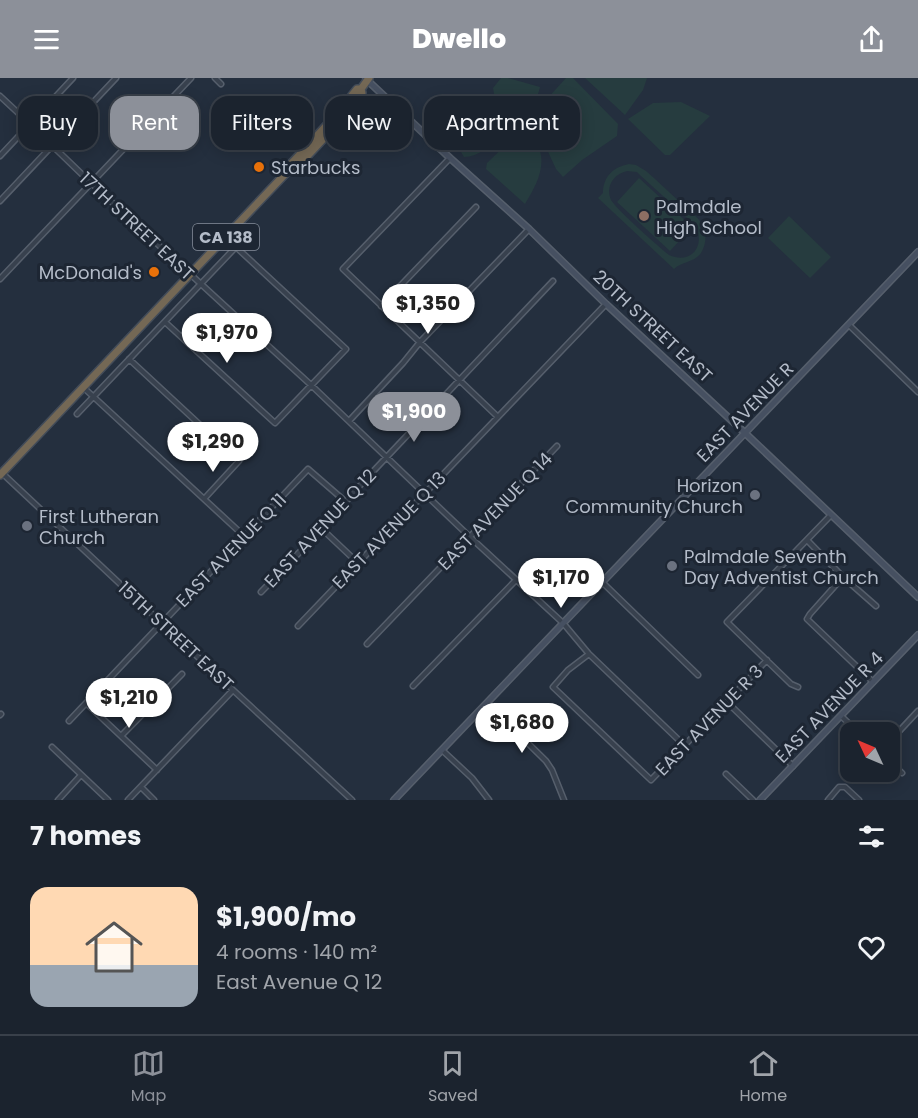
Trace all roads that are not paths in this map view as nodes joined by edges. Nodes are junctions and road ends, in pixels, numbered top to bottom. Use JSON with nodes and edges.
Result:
{"nodes":[{"id":1,"x":74,"y":78,"type":"edge"},
{"id":2,"x":116,"y":78,"type":"edge"},
{"id":3,"x":191,"y":78,"type":"edge"},
{"id":4,"x":215,"y":78,"type":"edge"},
{"id":5,"x":367,"y":79,"type":"edge"},
{"id":6,"x":221,"y":84,"type":"dead end"},
{"id":7,"x":362,"y":89,"type":"junction"},
{"id":8,"x":0,"y":96,"type":"edge"},
{"id":9,"x":58,"y":96,"type":"edge"},
{"id":10,"x":98,"y":97,"type":"edge"},
{"id":11,"x":18,"y":113,"type":"edge"},
{"id":12,"x":322,"y":130,"type":"junction"},
{"id":13,"x":18,"y":139,"type":"edge"},
{"id":14,"x":48,"y":150,"type":"edge"},
{"id":15,"x":56,"y":150,"type":"edge"},
{"id":16,"x":0,"y":156,"type":"edge"},
{"id":17,"x":450,"y":158,"type":"junction"},
{"id":18,"x":304,"y":159,"type":"junction"},
{"id":19,"x":287,"y":172,"type":"junction"},
{"id":20,"x":91,"y":183,"type":"junction"},
{"id":21,"x":0,"y":201,"type":"edge"},
{"id":22,"x":476,"y":207,"type":"dead end"},
{"id":23,"x":529,"y":229,"type":"junction"},
{"id":24,"x":252,"y":230,"type":"dead end"},
{"id":25,"x":236,"y":247,"type":"junction"},
{"id":26,"x":918,"y":252,"type":"edge"},
{"id":27,"x":190,"y":275,"type":"junction"},
{"id":28,"x":0,"y":279,"type":"edge"},
{"id":29,"x":554,"y":281,"type":"dead end"},
{"id":30,"x":201,"y":284,"type":"junction"},
{"id":31,"x":606,"y":304,"type":"junction"},
{"id":32,"x":381,"y":306,"type":"junction"},
{"id":33,"x":165,"y":322,"type":"junction"},
{"id":34,"x":849,"y":325,"type":"junction"},
{"id":35,"x":420,"y":342,"type":"junction"},
{"id":36,"x":129,"y":360,"type":"junction"},
{"id":37,"x":459,"y":380,"type":"junction"},
{"id":38,"x":311,"y":385,"type":"junction"},
{"id":39,"x":84,"y":387,"type":"junction"},
{"id":40,"x":918,"y":392,"type":"edge"},
{"id":41,"x":94,"y":396,"type":"junction"},
{"id":42,"x":77,"y":414,"type":"dead end"},
{"id":43,"x":498,"y":417,"type":"junction"},
{"id":44,"x":349,"y":422,"type":"junction"},
{"id":45,"x":746,"y":433,"type":"junction"},
{"id":46,"x":557,"y":446,"type":"dead end"},
{"id":47,"x":386,"y":458,"type":"junction"},
{"id":48,"x":1,"y":473,"type":"edge"},
{"id":49,"x":424,"y":493,"type":"junction"},
{"id":50,"x":204,"y":499,"type":"junction"},
{"id":51,"x":346,"y":502,"type":"junction"},
{"id":52,"x":831,"y":515,"type":"junction"},
{"id":53,"x":322,"y":529,"type":"junction"},
{"id":54,"x":244,"y":536,"type":"junction"},
{"id":55,"x":470,"y":537,"type":"junction"},
{"id":56,"x":807,"y":540,"type":"junction"},
{"id":57,"x":358,"y":563,"type":"junction"},
{"id":58,"x":843,"y":577,"type":"junction"},
{"id":59,"x":516,"y":579,"type":"junction"},
{"id":60,"x":603,"y":583,"type":"junction"},
{"id":61,"x":261,"y":592,"type":"dead end"},
{"id":62,"x":918,"y":597,"type":"edge"},
{"id":63,"x":876,"y":606,"type":"dead end"},
{"id":64,"x":162,"y":623,"type":"junction"},
{"id":65,"x":563,"y":623,"type":"junction"},
{"id":66,"x":297,"y":626,"type":"dead end"},
{"id":67,"x":918,"y":635,"type":"edge"},
{"id":68,"x":367,"y":644,"type":"dead end"},
{"id":69,"x":589,"y":654,"type":"junction"},
{"id":70,"x":767,"y":660,"type":"junction"},
{"id":71,"x":182,"y":674,"type":"dead end"},
{"id":72,"x":698,"y":675,"type":"dead end"},
{"id":73,"x":873,"y":682,"type":"junction"},
{"id":74,"x":413,"y":686,"type":"dead end"},
{"id":75,"x":798,"y":687,"type":"dead end"},
{"id":76,"x":233,"y":690,"type":"junction"},
{"id":77,"x":727,"y":702,"type":"junction"},
{"id":78,"x":86,"y":703,"type":"junction"},
{"id":79,"x":487,"y":703,"type":"junction"},
{"id":80,"x":917,"y":715,"type":"edge"},
{"id":81,"x":841,"y":716,"type":"junction"},
{"id":82,"x":69,"y":721,"type":"dead end"},
{"id":83,"x":847,"y":722,"type":"edge"},
{"id":84,"x":900,"y":731,"type":"edge"},
{"id":85,"x":121,"y":736,"type":"junction"},
{"id":86,"x":685,"y":746,"type":"junction"},
{"id":87,"x":52,"y":747,"type":"dead end"},
{"id":88,"x":442,"y":750,"type":"junction"},
{"id":89,"x":793,"y":766,"type":"junction"},
{"id":90,"x":157,"y":770,"type":"junction"},
{"id":91,"x":726,"y":774,"type":"dead end"},
{"id":92,"x":81,"y":775,"type":"junction"},
{"id":93,"x":141,"y":787,"type":"junction"},
{"id":94,"x":488,"y":799,"type":"edge"},
{"id":95,"x":58,"y":800,"type":"edge"},
{"id":96,"x":108,"y":800,"type":"edge"},
{"id":97,"x":128,"y":800,"type":"edge"},
{"id":98,"x":154,"y":800,"type":"edge"},
{"id":99,"x":352,"y":800,"type":"edge"},
{"id":100,"x":394,"y":800,"type":"edge"},
{"id":101,"x":564,"y":800,"type":"edge"},
{"id":102,"x":753,"y":800,"type":"edge"},
{"id":103,"x":760,"y":800,"type":"edge"},
{"id":104,"x":828,"y":800,"type":"edge"},
{"id":105,"x":859,"y":800,"type":"edge"}],
"edges":[{"from":1,"to":9,"type":"street"},
{"from":2,"to":10,"type":"street"},
{"from":3,"to":20,"type":"street"},
{"from":4,"to":6,"type":"street"},
{"from":5,"to":7,"type":"highway","number":"CA 138"},
{"from":5,"to":17,"type":"street","name":"20TH STREET EAST"},
{"from":7,"to":12,"type":"highway","number":"CA 138"},
{"from":7,"to":18,"type":"highway","number":"CA 138"},
{"from":8,"to":11,"type":"street","name":"17TH STREET EAST"},
{"from":12,"to":18,"type":"highway"},
{"from":12,"to":19,"type":"highway","number":"CA 138"},
{"from":13,"to":16,"type":"street"},
{"from":14,"to":21,"type":"street"},
{"from":15,"to":20,"type":"street","name":"17TH STREET EAST"},
{"from":17,"to":23,"type":"street","name":"20TH STREET EAST"},
{"from":17,"to":32,"type":"street"},
{"from":18,"to":19,"type":"highway","number":"CA 138"},
{"from":19,"to":27,"type":"highway","number":"CA 138"},
{"from":20,"to":27,"type":"street","name":"17TH STREET EAST"},
{"from":20,"to":28,"type":"street"},
{"from":22,"to":32,"type":"street"},
{"from":23,"to":31,"type":"street","name":"20TH STREET EAST"},
{"from":23,"to":35,"type":"street"},
{"from":24,"to":25,"type":"street"},
{"from":25,"to":30,"type":"street"},
{"from":25,"to":38,"type":"street"},
{"from":26,"to":34,"type":"street","name":"EAST AVENUE R"},
{"from":27,"to":30,"type":"street","name":"17TH STREET EAST"},
{"from":27,"to":39,"type":"highway","number":"CA 138"},
{"from":29,"to":37,"type":"street","name":"EAST AVENUE Q 12"},
{"from":30,"to":33,"type":"street"},
{"from":30,"to":38,"type":"street","name":"17TH STREET EAST"},
{"from":31,"to":43,"type":"street","name":"EAST AVENUE Q 13"},
{"from":31,"to":45,"type":"street","name":"20TH STREET EAST"},
{"from":32,"to":35,"type":"street"},
{"from":33,"to":36,"type":"street"},
{"from":33,"to":38,"type":"street"},
{"from":34,"to":40,"type":"street"},
{"from":34,"to":45,"type":"street","name":"EAST AVENUE R"},
{"from":35,"to":37,"type":"street"},
{"from":35,"to":44,"type":"street"},
{"from":36,"to":41,"type":"street"},
{"from":36,"to":50,"type":"street"},
{"from":37,"to":43,"type":"street"},
{"from":37,"to":47,"type":"street","name":"EAST AVENUE Q 12"},
{"from":38,"to":44,"type":"street","name":"17TH STREET EAST"},
{"from":39,"to":41,"type":"street"},
{"from":39,"to":48,"type":"highway","number":"CA 138"},
{"from":41,"to":42,"type":"street"},
{"from":41,"to":50,"type":"street"},
{"from":43,"to":49,"type":"street","name":"EAST AVENUE Q 13"},
{"from":44,"to":47,"type":"street","name":"17TH STREET EAST"},
{"from":45,"to":52,"type":"street","name":"20TH STREET EAST"},
{"from":45,"to":60,"type":"street","name":"EAST AVENUE R"},
{"from":46,"to":55,"type":"street","name":"EAST AVENUE Q 14"},
{"from":47,"to":49,"type":"street","name":"17TH STREET EAST"},
{"from":47,"to":51,"type":"street","name":"EAST AVENUE Q 12"},
{"from":48,"to":64,"type":"street","name":"15TH STREET EAST"},
{"from":49,"to":55,"type":"street","name":"17TH STREET EAST"},
{"from":49,"to":57,"type":"street","name":"EAST AVENUE Q 13"},
{"from":50,"to":54,"type":"street"},
{"from":51,"to":53,"type":"street","name":"EAST AVENUE Q 12"},
{"from":51,"to":54,"type":"street","name":"EAST AVENUE Q 11"},
{"from":52,"to":56,"type":"street"},
{"from":52,"to":62,"type":"street","name":"20TH STREET EAST"},
{"from":53,"to":57,"type":"street"},
{"from":53,"to":61,"type":"street","name":"EAST AVENUE Q 12"},
{"from":54,"to":64,"type":"street","name":"EAST AVENUE Q 11"},
{"from":55,"to":59,"type":"street","name":"17TH STREET EAST"},
{"from":55,"to":68,"type":"street","name":"EAST AVENUE Q 14"},
{"from":56,"to":58,"type":"street"},
{"from":56,"to":70,"type":"street"},
{"from":57,"to":66,"type":"street","name":"EAST AVENUE Q 13"},
{"from":58,"to":63,"type":"street"},
{"from":58,"to":73,"type":"street"},
{"from":59,"to":65,"type":"street","name":"17TH STREET EAST"},
{"from":59,"to":74,"type":"street"},
{"from":60,"to":65,"type":"street","name":"EAST AVENUE R"},
{"from":60,"to":72,"type":"street"},
{"from":64,"to":76,"type":"street","name":"15TH STREET EAST"},
{"from":64,"to":78,"type":"street","name":"EAST AVENUE Q 11"},
{"from":65,"to":69,"type":"street","name":"17TH STREET EAST"},
{"from":65,"to":79,"type":"street","name":"EAST AVENUE R"},
{"from":67,"to":73,"type":"street","name":"EAST AVENUE R 4"},
{"from":69,"to":86,"type":"street","name":"17TH STREET EAST"},
{"from":69,"to":86,"type":"street","name":"EAST AVENUE R 3"},
{"from":70,"to":75,"type":"street"},
{"from":70,"to":77,"type":"street","name":"EAST AVENUE R 3"},
{"from":71,"to":85,"type":"street"},
{"from":73,"to":81,"type":"street","name":"EAST AVENUE R 4"},
{"from":76,"to":90,"type":"street"},
{"from":76,"to":99,"type":"street","name":"15TH STREET EAST"},
{"from":77,"to":86,"type":"street","name":"EAST AVENUE R 3"},
{"from":77,"to":89,"type":"street"},
{"from":78,"to":82,"type":"street","name":"EAST AVENUE Q 11"},
{"from":78,"to":85,"type":"street"},
{"from":79,"to":88,"type":"street","name":"EAST AVENUE R"},
{"from":79,"to":101,"type":"street"},
{"from":80,"to":84,"type":"street"},
{"from":81,"to":83,"type":"street"},
{"from":81,"to":89,"type":"street","name":"EAST AVENUE R 4"},
{"from":85,"to":90,"type":"street"},
{"from":87,"to":92,"type":"street"},
{"from":88,"to":94,"type":"street"},
{"from":88,"to":100,"type":"street","name":"EAST AVENUE R"},
{"from":89,"to":103,"type":"street","name":"EAST AVENUE R 4"},
{"from":90,"to":93,"type":"street"},
{"from":91,"to":102,"type":"street"},
{"from":92,"to":95,"type":"street"},
{"from":92,"to":96,"type":"street"},
{"from":93,"to":97,"type":"street"},
{"from":93,"to":98,"type":"street"},
{"from":104,"to":105,"type":"street"}]}
